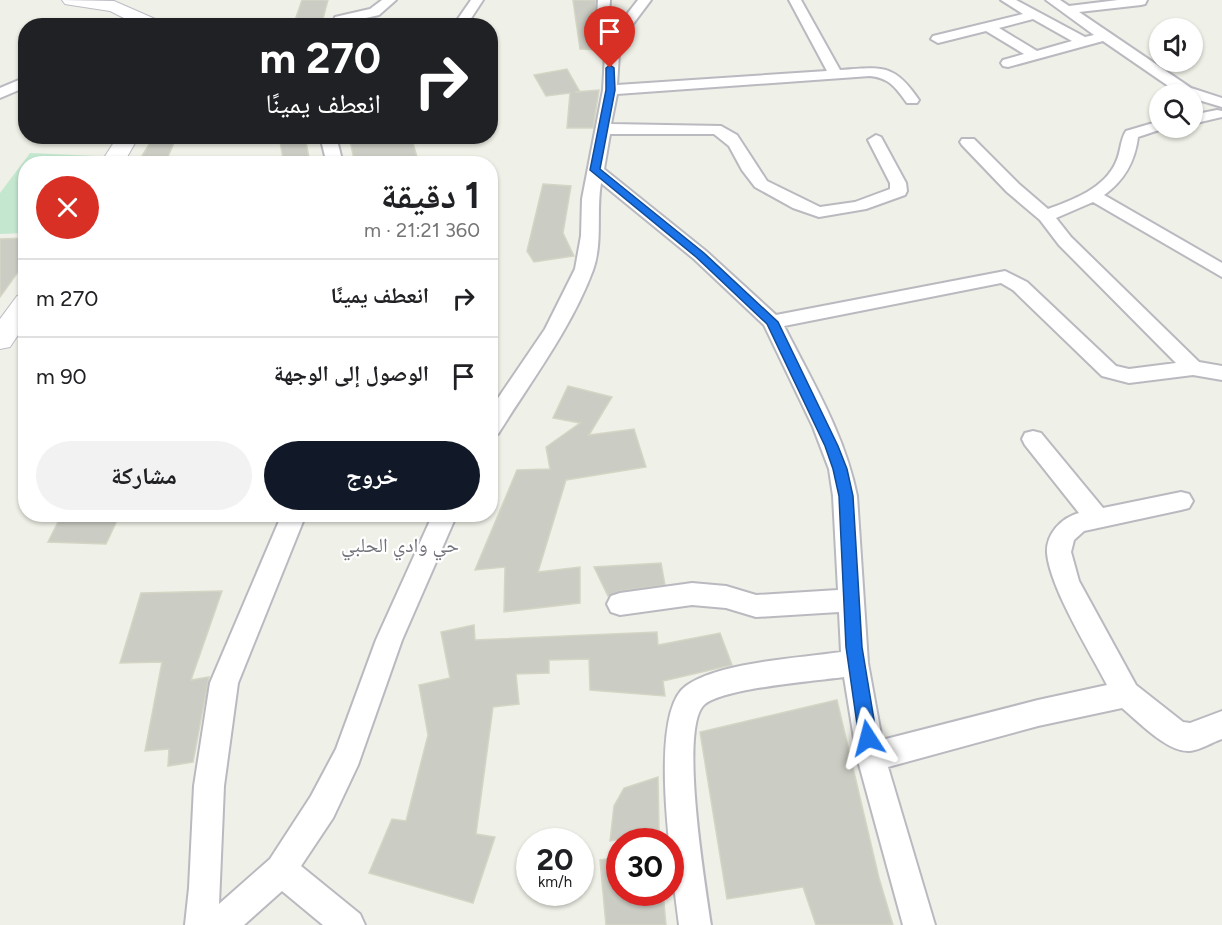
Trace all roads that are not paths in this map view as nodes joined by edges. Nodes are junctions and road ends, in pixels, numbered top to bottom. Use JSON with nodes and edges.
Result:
{"nodes":[{"id":1,"x":71,"y":0,"type":"edge"},
{"id":2,"x":348,"y":0,"type":"edge"},
{"id":3,"x":390,"y":0,"type":"edge"},
{"id":4,"x":477,"y":0,"type":"edge"},
{"id":5,"x":604,"y":0,"type":"edge"},
{"id":6,"x":645,"y":0,"type":"edge"},
{"id":7,"x":795,"y":0,"type":"edge"},
{"id":8,"x":1007,"y":0,"type":"edge"},
{"id":9,"x":1052,"y":0,"type":"edge"},
{"id":10,"x":1141,"y":1,"type":"edge"},
{"id":11,"x":1066,"y":10,"type":"junction"},
{"id":12,"x":1035,"y":15,"type":"junction"},
{"id":13,"x":139,"y":18,"type":"edge"},
{"id":14,"x":342,"y":18,"type":"edge"},
{"id":15,"x":355,"y":18,"type":"edge"},
{"id":16,"x":465,"y":18,"type":"edge"},
{"id":17,"x":989,"y":27,"type":"junction"},
{"id":18,"x":617,"y":36,"type":"junction"},
{"id":19,"x":1105,"y":36,"type":"junction"},
{"id":20,"x":938,"y":39,"type":"dead end"},
{"id":21,"x":1084,"y":42,"type":"junction"},
{"id":22,"x":1034,"y":55,"type":"junction"},
{"id":23,"x":1008,"y":63,"type":"dead end"},
{"id":24,"x":836,"y":74,"type":"junction"},
{"id":25,"x":1175,"y":84,"type":"edge"},
{"id":26,"x":18,"y":85,"type":"edge"},
{"id":27,"x":610,"y":90,"type":"junction"},
{"id":28,"x":0,"y":94,"type":"edge"},
{"id":29,"x":912,"y":100,"type":"dead end"},
{"id":30,"x":1203,"y":102,"type":"edge"},
{"id":31,"x":1220,"y":111,"type":"edge"},
{"id":32,"x":1203,"y":116,"type":"edge"},
{"id":33,"x":1149,"y":128,"type":"edge"},
{"id":34,"x":603,"y":129,"type":"junction"},
{"id":35,"x":876,"y":140,"type":"dead end"},
{"id":36,"x":968,"y":142,"type":"dead end"},
{"id":37,"x":595,"y":170,"type":"junction"},
{"id":38,"x":1094,"y":196,"type":"junction"},
{"id":39,"x":1046,"y":216,"type":"junction"},
{"id":40,"x":1222,"y":271,"type":"edge"},
{"id":41,"x":18,"y":314,"type":"edge"},
{"id":42,"x":772,"y":322,"type":"junction"},
{"id":43,"x":0,"y":340,"type":"edge"},
{"id":44,"x":1193,"y":368,"type":"junction"},
{"id":45,"x":1222,"y":373,"type":"edge"},
{"id":46,"x":498,"y":416,"type":"edge"},
{"id":47,"x":1033,"y":439,"type":"dead end"},
{"id":48,"x":1181,"y":501,"type":"dead end"},
{"id":49,"x":1097,"y":518,"type":"junction"},
{"id":50,"x":290,"y":522,"type":"edge"},
{"id":51,"x":441,"y":522,"type":"edge"},
{"id":52,"x":853,"y":600,"type":"junction"},
{"id":53,"x":620,"y":604,"type":"dead end"},
{"id":54,"x":855,"y":663,"type":"junction"},
{"id":55,"x":1126,"y":694,"type":"junction"},
{"id":56,"x":1222,"y":725,"type":"edge"},
{"id":57,"x":871,"y":757,"type":"junction"},
{"id":58,"x":281,"y":870,"type":"junction"},
{"id":59,"x":201,"y":925,"type":"edge"},
{"id":60,"x":220,"y":925,"type":"edge"},
{"id":61,"x":349,"y":925,"type":"edge"},
{"id":62,"x":695,"y":925,"type":"edge"},
{"id":63,"x":919,"y":925,"type":"edge"}],
"edges":[{"from":1,"to":13,"type":"main road"},
{"from":2,"to":14,"type":"street"},
{"from":3,"to":15,"type":"street"},
{"from":4,"to":16,"type":"street"},
{"from":5,"to":18,"type":"street"},
{"from":6,"to":18,"type":"street"},
{"from":7,"to":24,"type":"street"},
{"from":8,"to":12,"type":"street"},
{"from":9,"to":11,"type":"street"},
{"from":10,"to":11,"type":"street"},
{"from":11,"to":19,"type":"street"},
{"from":12,"to":17,"type":"street"},
{"from":12,"to":21,"type":"street"},
{"from":17,"to":20,"type":"street"},
{"from":17,"to":22,"type":"street"},
{"from":18,"to":27,"type":"street"},
{"from":19,"to":21,"type":"street"},
{"from":19,"to":25,"type":"street"},
{"from":21,"to":22,"type":"street"},
{"from":22,"to":23,"type":"street"},
{"from":24,"to":27,"type":"street"},
{"from":24,"to":29,"type":"street"},
{"from":26,"to":28,"type":"street"},
{"from":27,"to":34,"type":"street"},
{"from":30,"to":31,"type":"street"},
{"from":31,"to":32,"type":"street"},
{"from":33,"to":38,"type":"street"},
{"from":34,"to":35,"type":"street"},
{"from":34,"to":37,"type":"street"},
{"from":36,"to":39,"type":"street"},
{"from":37,"to":42,"type":"street"},
{"from":37,"to":46,"type":"street"},
{"from":38,"to":39,"type":"street"},
{"from":38,"to":40,"type":"street"},
{"from":39,"to":44,"type":"street"},
{"from":41,"to":43,"type":"main road"},
{"from":42,"to":44,"type":"street"},
{"from":42,"to":52,"type":"street"},
{"from":44,"to":45,"type":"street"},
{"from":47,"to":49,"type":"street"},
{"from":48,"to":49,"type":"street"},
{"from":49,"to":55,"type":"street"},
{"from":50,"to":59,"type":"street"},
{"from":51,"to":58,"type":"street"},
{"from":52,"to":53,"type":"street"},
{"from":52,"to":54,"type":"street"},
{"from":54,"to":57,"type":"street"},
{"from":54,"to":62,"type":"street"},
{"from":55,"to":56,"type":"street"},
{"from":55,"to":57,"type":"street"},
{"from":57,"to":63,"type":"street"},
{"from":58,"to":60,"type":"street"},
{"from":58,"to":61,"type":"street"}]}
